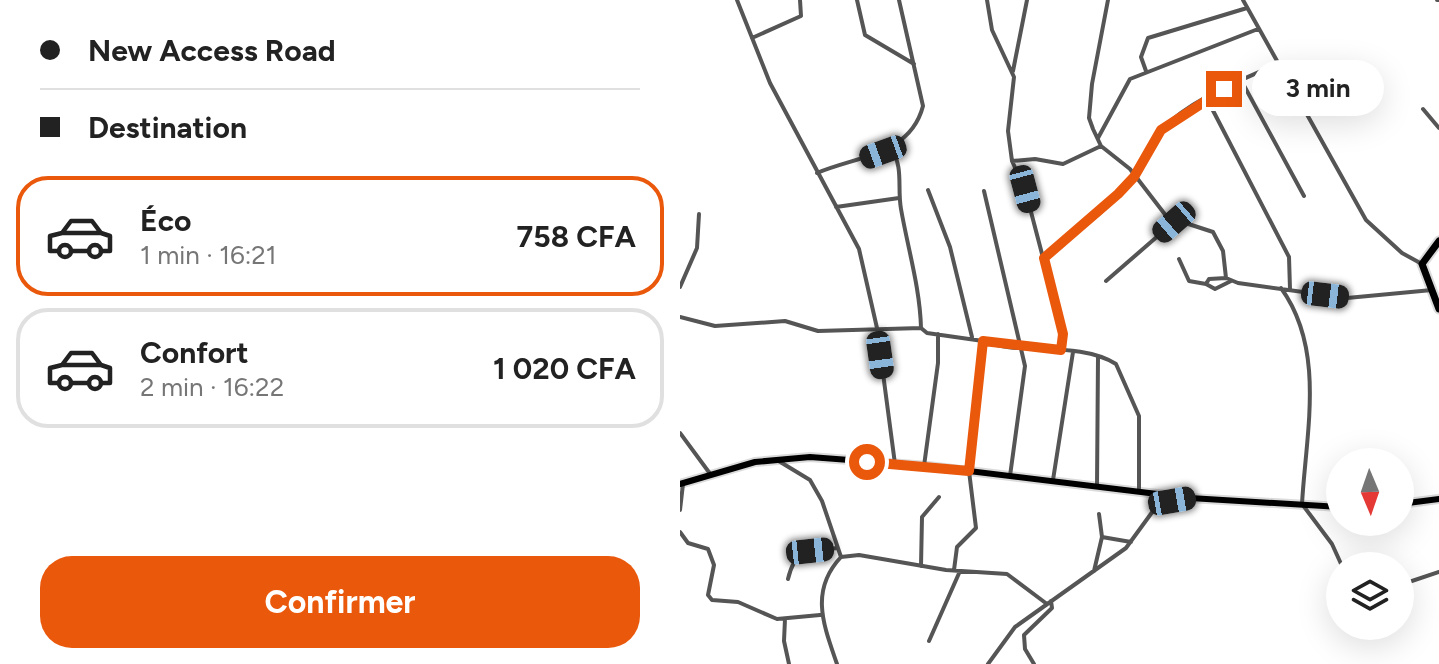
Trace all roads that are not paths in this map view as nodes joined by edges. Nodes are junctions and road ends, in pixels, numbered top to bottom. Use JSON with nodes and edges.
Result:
{"nodes":[{"id":1,"x":737,"y":0,"type":"edge"},
{"id":2,"x":800,"y":0,"type":"edge"},
{"id":3,"x":857,"y":0,"type":"edge"},
{"id":4,"x":899,"y":0,"type":"edge"},
{"id":5,"x":987,"y":0,"type":"edge"},
{"id":6,"x":1027,"y":0,"type":"edge"},
{"id":7,"x":1108,"y":0,"type":"edge"},
{"id":8,"x":1243,"y":0,"type":"edge"},
{"id":9,"x":1247,"y":8,"type":"junction"},
{"id":10,"x":1258,"y":29,"type":"junction"},
{"id":11,"x":752,"y":38,"type":"junction"},
{"id":12,"x":1279,"y":63,"type":"junction"},
{"id":13,"x":916,"y":65,"type":"junction"},
{"id":14,"x":1013,"y":71,"type":"junction"},
{"id":15,"x":1146,"y":71,"type":"junction"},
{"id":16,"x":1241,"y":80,"type":"junction"},
{"id":17,"x":1206,"y":99,"type":"junction"},
{"id":18,"x":1423,"y":109,"type":"dead end"},
{"id":19,"x":1439,"y":128,"type":"edge"},
{"id":20,"x":1097,"y":139,"type":"junction"},
{"id":21,"x":1101,"y":146,"type":"junction"},
{"id":22,"x":891,"y":148,"type":"junction"},
{"id":23,"x":1012,"y":161,"type":"junction"},
{"id":24,"x":817,"y":173,"type":"junction"},
{"id":25,"x":1134,"y":177,"type":"junction"},
{"id":26,"x":928,"y":190,"type":"dead end"},
{"id":27,"x":984,"y":191,"type":"dead end"},
{"id":28,"x":1304,"y":196,"type":"dead end"},
{"id":29,"x":899,"y":198,"type":"junction"},
{"id":30,"x":836,"y":207,"type":"junction"},
{"id":31,"x":699,"y":214,"type":"dead end"},
{"id":32,"x":1174,"y":222,"type":"junction"},
{"id":33,"x":1439,"y":241,"type":"edge"},
{"id":34,"x":1044,"y":258,"type":"junction"},
{"id":35,"x":1179,"y":259,"type":"dead end"},
{"id":36,"x":1422,"y":264,"type":"junction"},
{"id":37,"x":1229,"y":279,"type":"junction"},
{"id":38,"x":1106,"y":281,"type":"dead end"},
{"id":39,"x":1206,"y":284,"type":"junction"},
{"id":40,"x":680,"y":287,"type":"edge"},
{"id":41,"x":1281,"y":288,"type":"junction"},
{"id":42,"x":1290,"y":289,"type":"junction"},
{"id":43,"x":1432,"y":290,"type":"junction"},
{"id":44,"x":1439,"y":309,"type":"edge"},
{"id":45,"x":680,"y":317,"type":"edge"},
{"id":46,"x":877,"y":328,"type":"junction"},
{"id":47,"x":921,"y":328,"type":"junction"},
{"id":48,"x":938,"y":334,"type":"junction"},
{"id":49,"x":972,"y":337,"type":"junction"},
{"id":50,"x":983,"y":341,"type":"junction"},
{"id":51,"x":1021,"y":346,"type":"junction"},
{"id":52,"x":1061,"y":350,"type":"junction"},
{"id":53,"x":1073,"y":352,"type":"junction"},
{"id":54,"x":1098,"y":357,"type":"junction"},
{"id":55,"x":680,"y":433,"type":"edge"},
{"id":56,"x":776,"y":459,"type":"junction"},
{"id":57,"x":895,"y":464,"type":"junction"},
{"id":58,"x":924,"y":466,"type":"junction"},
{"id":59,"x":969,"y":471,"type":"junction"},
{"id":60,"x":711,"y":475,"type":"junction"},
{"id":61,"x":1010,"y":476,"type":"junction"},
{"id":62,"x":1053,"y":481,"type":"junction"},
{"id":63,"x":681,"y":484,"type":"edge"},
{"id":64,"x":1097,"y":486,"type":"junction"},
{"id":65,"x":1139,"y":493,"type":"junction"},
{"id":66,"x":939,"y":497,"type":"dead end"},
{"id":67,"x":1190,"y":498,"type":"junction"},
{"id":68,"x":1439,"y":499,"type":"edge"},
{"id":69,"x":1414,"y":502,"type":"edge"},
{"id":70,"x":1302,"y":504,"type":"junction"},
{"id":71,"x":1326,"y":506,"type":"edge"},
{"id":72,"x":680,"y":510,"type":"edge"},
{"id":73,"x":1099,"y":514,"type":"dead end"},
{"id":74,"x":680,"y":532,"type":"edge"},
{"id":75,"x":1102,"y":537,"type":"junction"},
{"id":76,"x":1131,"y":542,"type":"junction"},
{"id":77,"x":838,"y":548,"type":"junction"},
{"id":78,"x":1336,"y":552,"type":"edge"},
{"id":79,"x":841,"y":557,"type":"junction"},
{"id":80,"x":921,"y":566,"type":"junction"},
{"id":81,"x":957,"y":571,"type":"junction"},
{"id":82,"x":1094,"y":571,"type":"junction"},
{"id":83,"x":1439,"y":572,"type":"edge"},
{"id":84,"x":788,"y":579,"type":"dead end"},
{"id":85,"x":1414,"y":580,"type":"edge"},
{"id":86,"x":1049,"y":602,"type":"junction"},
{"id":87,"x":821,"y":615,"type":"junction"},
{"id":88,"x":785,"y":619,"type":"junction"},
{"id":89,"x":929,"y":641,"type":"dead end"},
{"id":90,"x":789,"y":664,"type":"edge"},
{"id":91,"x":837,"y":664,"type":"edge"},
{"id":92,"x":988,"y":664,"type":"edge"},
{"id":93,"x":1034,"y":664,"type":"edge"}],
"edges":[{"from":1,"to":11,"type":"street"},
{"from":2,"to":11,"type":"street"},
{"from":3,"to":13,"type":"street"},
{"from":4,"to":13,"type":"street"},
{"from":5,"to":14,"type":"street"},
{"from":6,"to":14,"type":"street"},
{"from":7,"to":20,"type":"street"},
{"from":8,"to":9,"type":"street"},
{"from":9,"to":10,"type":"street"},
{"from":9,"to":15,"type":"street"},
{"from":10,"to":12,"type":"street"},
{"from":10,"to":15,"type":"street"},
{"from":11,"to":24,"type":"street"},
{"from":12,"to":16,"type":"street"},
{"from":12,"to":36,"type":"street"},
{"from":13,"to":22,"type":"street"},
{"from":14,"to":23,"type":"street"},
{"from":15,"to":20,"type":"street"},
{"from":16,"to":17,"type":"street"},
{"from":16,"to":28,"type":"street"},
{"from":17,"to":25,"type":"street"},
{"from":17,"to":42,"type":"street"},
{"from":18,"to":19,"type":"street"},
{"from":20,"to":21,"type":"street"},
{"from":21,"to":23,"type":"street"},
{"from":21,"to":25,"type":"street"},
{"from":22,"to":24,"type":"street"},
{"from":22,"to":29,"type":"street"},
{"from":23,"to":34,"type":"street"},
{"from":24,"to":30,"type":"street"},
{"from":25,"to":32,"type":"street"},
{"from":25,"to":34,"type":"street"},
{"from":26,"to":49,"type":"street"},
{"from":27,"to":51,"type":"street"},
{"from":29,"to":30,"type":"street"},
{"from":29,"to":47,"type":"street"},
{"from":30,"to":46,"type":"street"},
{"from":31,"to":40,"type":"street"},
{"from":32,"to":37,"type":"street"},
{"from":32,"to":38,"type":"street"},
{"from":33,"to":36,"type":"highway"},
{"from":34,"to":52,"type":"street"},
{"from":35,"to":39,"type":"street"},
{"from":36,"to":43,"type":"highway"},
{"from":37,"to":39,"type":"street"},
{"from":37,"to":39,"type":"street"},
{"from":37,"to":41,"type":"street"},
{"from":41,"to":42,"type":"street"},
{"from":41,"to":70,"type":"street"},
{"from":42,"to":43,"type":"street"},
{"from":43,"to":44,"type":"highway"},
{"from":45,"to":46,"type":"street"},
{"from":46,"to":47,"type":"street"},
{"from":46,"to":57,"type":"street"},
{"from":47,"to":48,"type":"street"},
{"from":48,"to":49,"type":"street"},
{"from":48,"to":58,"type":"street"},
{"from":49,"to":50,"type":"street"},
{"from":50,"to":51,"type":"street"},
{"from":50,"to":59,"type":"street"},
{"from":51,"to":52,"type":"street"},
{"from":51,"to":61,"type":"street"},
{"from":52,"to":53,"type":"street"},
{"from":53,"to":54,"type":"street"},
{"from":53,"to":62,"type":"street"},
{"from":54,"to":64,"type":"street"},
{"from":54,"to":65,"type":"street"},
{"from":55,"to":60,"type":"street"},
{"from":56,"to":57,"type":"main road"},
{"from":56,"to":60,"type":"main road"},
{"from":56,"to":77,"type":"street"},
{"from":57,"to":58,"type":"main road"},
{"from":58,"to":59,"type":"main road"},
{"from":59,"to":61,"type":"main road"},
{"from":59,"to":81,"type":"street"},
{"from":60,"to":63,"type":"main road"},
{"from":61,"to":62,"type":"main road"},
{"from":62,"to":64,"type":"main road"},
{"from":63,"to":72,"type":"street"},
{"from":64,"to":65,"type":"main road"},
{"from":65,"to":67,"type":"main road"},
{"from":66,"to":80,"type":"street"},
{"from":67,"to":70,"type":"main road"},
{"from":67,"to":76,"type":"street"},
{"from":68,"to":69,"type":"main road"},
{"from":70,"to":71,"type":"main road"},
{"from":70,"to":78,"type":"street"},
{"from":73,"to":75,"type":"street"},
{"from":74,"to":88,"type":"street"},
{"from":75,"to":76,"type":"street"},
{"from":75,"to":82,"type":"street"},
{"from":76,"to":82,"type":"street"},
{"from":77,"to":79,"type":"street"},
{"from":77,"to":84,"type":"street"},
{"from":79,"to":80,"type":"street"},
{"from":79,"to":87,"type":"street"},
{"from":80,"to":81,"type":"street"},
{"from":81,"to":86,"type":"street"},
{"from":81,"to":89,"type":"street"},
{"from":82,"to":86,"type":"street"},
{"from":83,"to":85,"type":"street"},
{"from":86,"to":92,"type":"street"},
{"from":86,"to":93,"type":"street"},
{"from":87,"to":88,"type":"street"},
{"from":87,"to":91,"type":"street"},
{"from":88,"to":90,"type":"street"}]}
